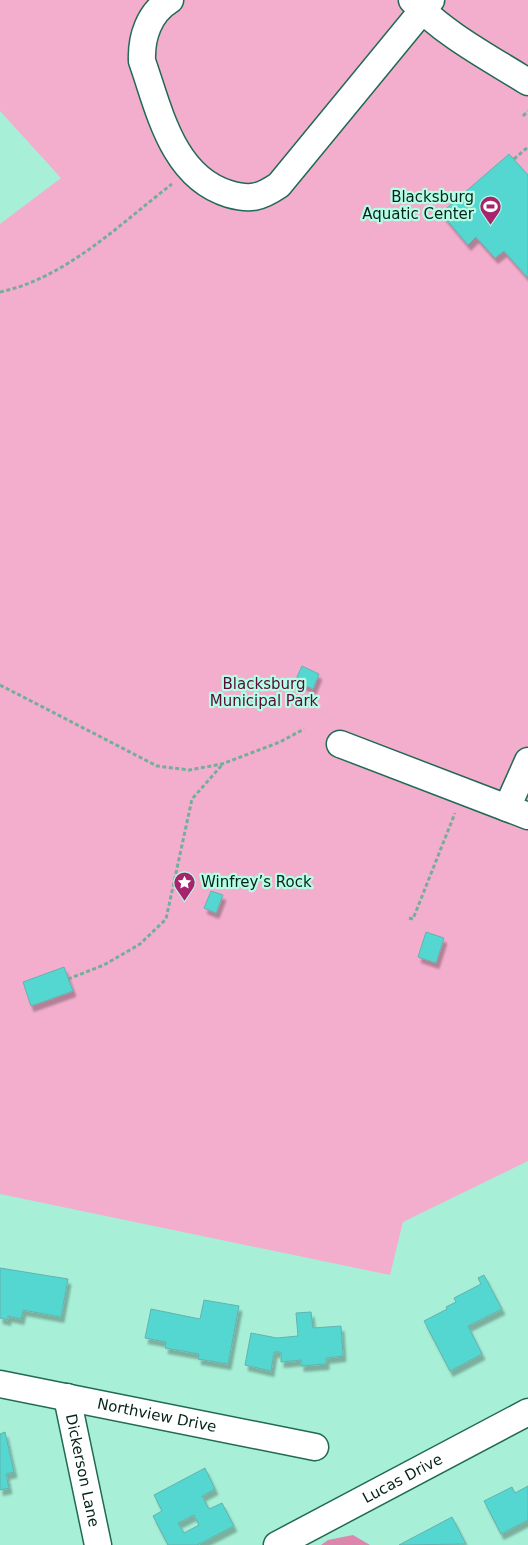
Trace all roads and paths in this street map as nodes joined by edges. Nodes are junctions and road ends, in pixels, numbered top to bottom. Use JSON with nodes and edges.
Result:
{"nodes":[{"id":1,"x":170,"y":0,"type":"edge"},
{"id":2,"x":421,"y":4,"type":"edge"},
{"id":3,"x":528,"y":82,"type":"edge"},
{"id":4,"x":528,"y":111,"type":"edge"},
{"id":5,"x":523,"y":116,"type":"dead end"},
{"id":6,"x":528,"y":147,"type":"edge"},
{"id":7,"x":514,"y":159,"type":"dead end"},
{"id":8,"x":190,"y":170,"type":"junction"},
{"id":9,"x":0,"y":292,"type":"edge"},
{"id":10,"x":0,"y":685,"type":"edge"},
{"id":11,"x":304,"y":729,"type":"dead end"},
{"id":12,"x":340,"y":744,"type":"dead end"},
{"id":13,"x":528,"y":761,"type":"edge"},
{"id":14,"x":222,"y":764,"type":"junction"},
{"id":15,"x":518,"y":812,"type":"edge"},
{"id":16,"x":454,"y":815,"type":"dead end"},
{"id":17,"x":409,"y":918,"type":"dead end"},
{"id":18,"x":68,"y":979,"type":"dead end"},
{"id":19,"x":0,"y":1384,"type":"edge"},
{"id":20,"x":67,"y":1397,"type":"junction"},
{"id":21,"x":528,"y":1412,"type":"edge"},
{"id":22,"x":315,"y":1447,"type":"dead end"},
{"id":23,"x":98,"y":1545,"type":"edge"},
{"id":24,"x":277,"y":1545,"type":"edge"}],
"edges":[{"from":1,"to":8,"type":"street"},
{"from":2,"to":3,"type":"street"},
{"from":2,"to":8,"type":"street"},
{"from":4,"to":5,"type":"path"},
{"from":6,"to":7,"type":"path"},
{"from":8,"to":9,"type":"path"},
{"from":10,"to":14,"type":"path"},
{"from":11,"to":14,"type":"path"},
{"from":12,"to":15,"type":"street"},
{"from":13,"to":15,"type":"street"},
{"from":14,"to":18,"type":"path"},
{"from":16,"to":17,"type":"path"},
{"from":19,"to":20,"type":"street","name":"Northview Drive"},
{"from":20,"to":22,"type":"street","name":"Northview Drive"},
{"from":20,"to":23,"type":"street","name":"Dickerson Lane"},
{"from":21,"to":24,"type":"street","name":"Lucas Drive"}]}
